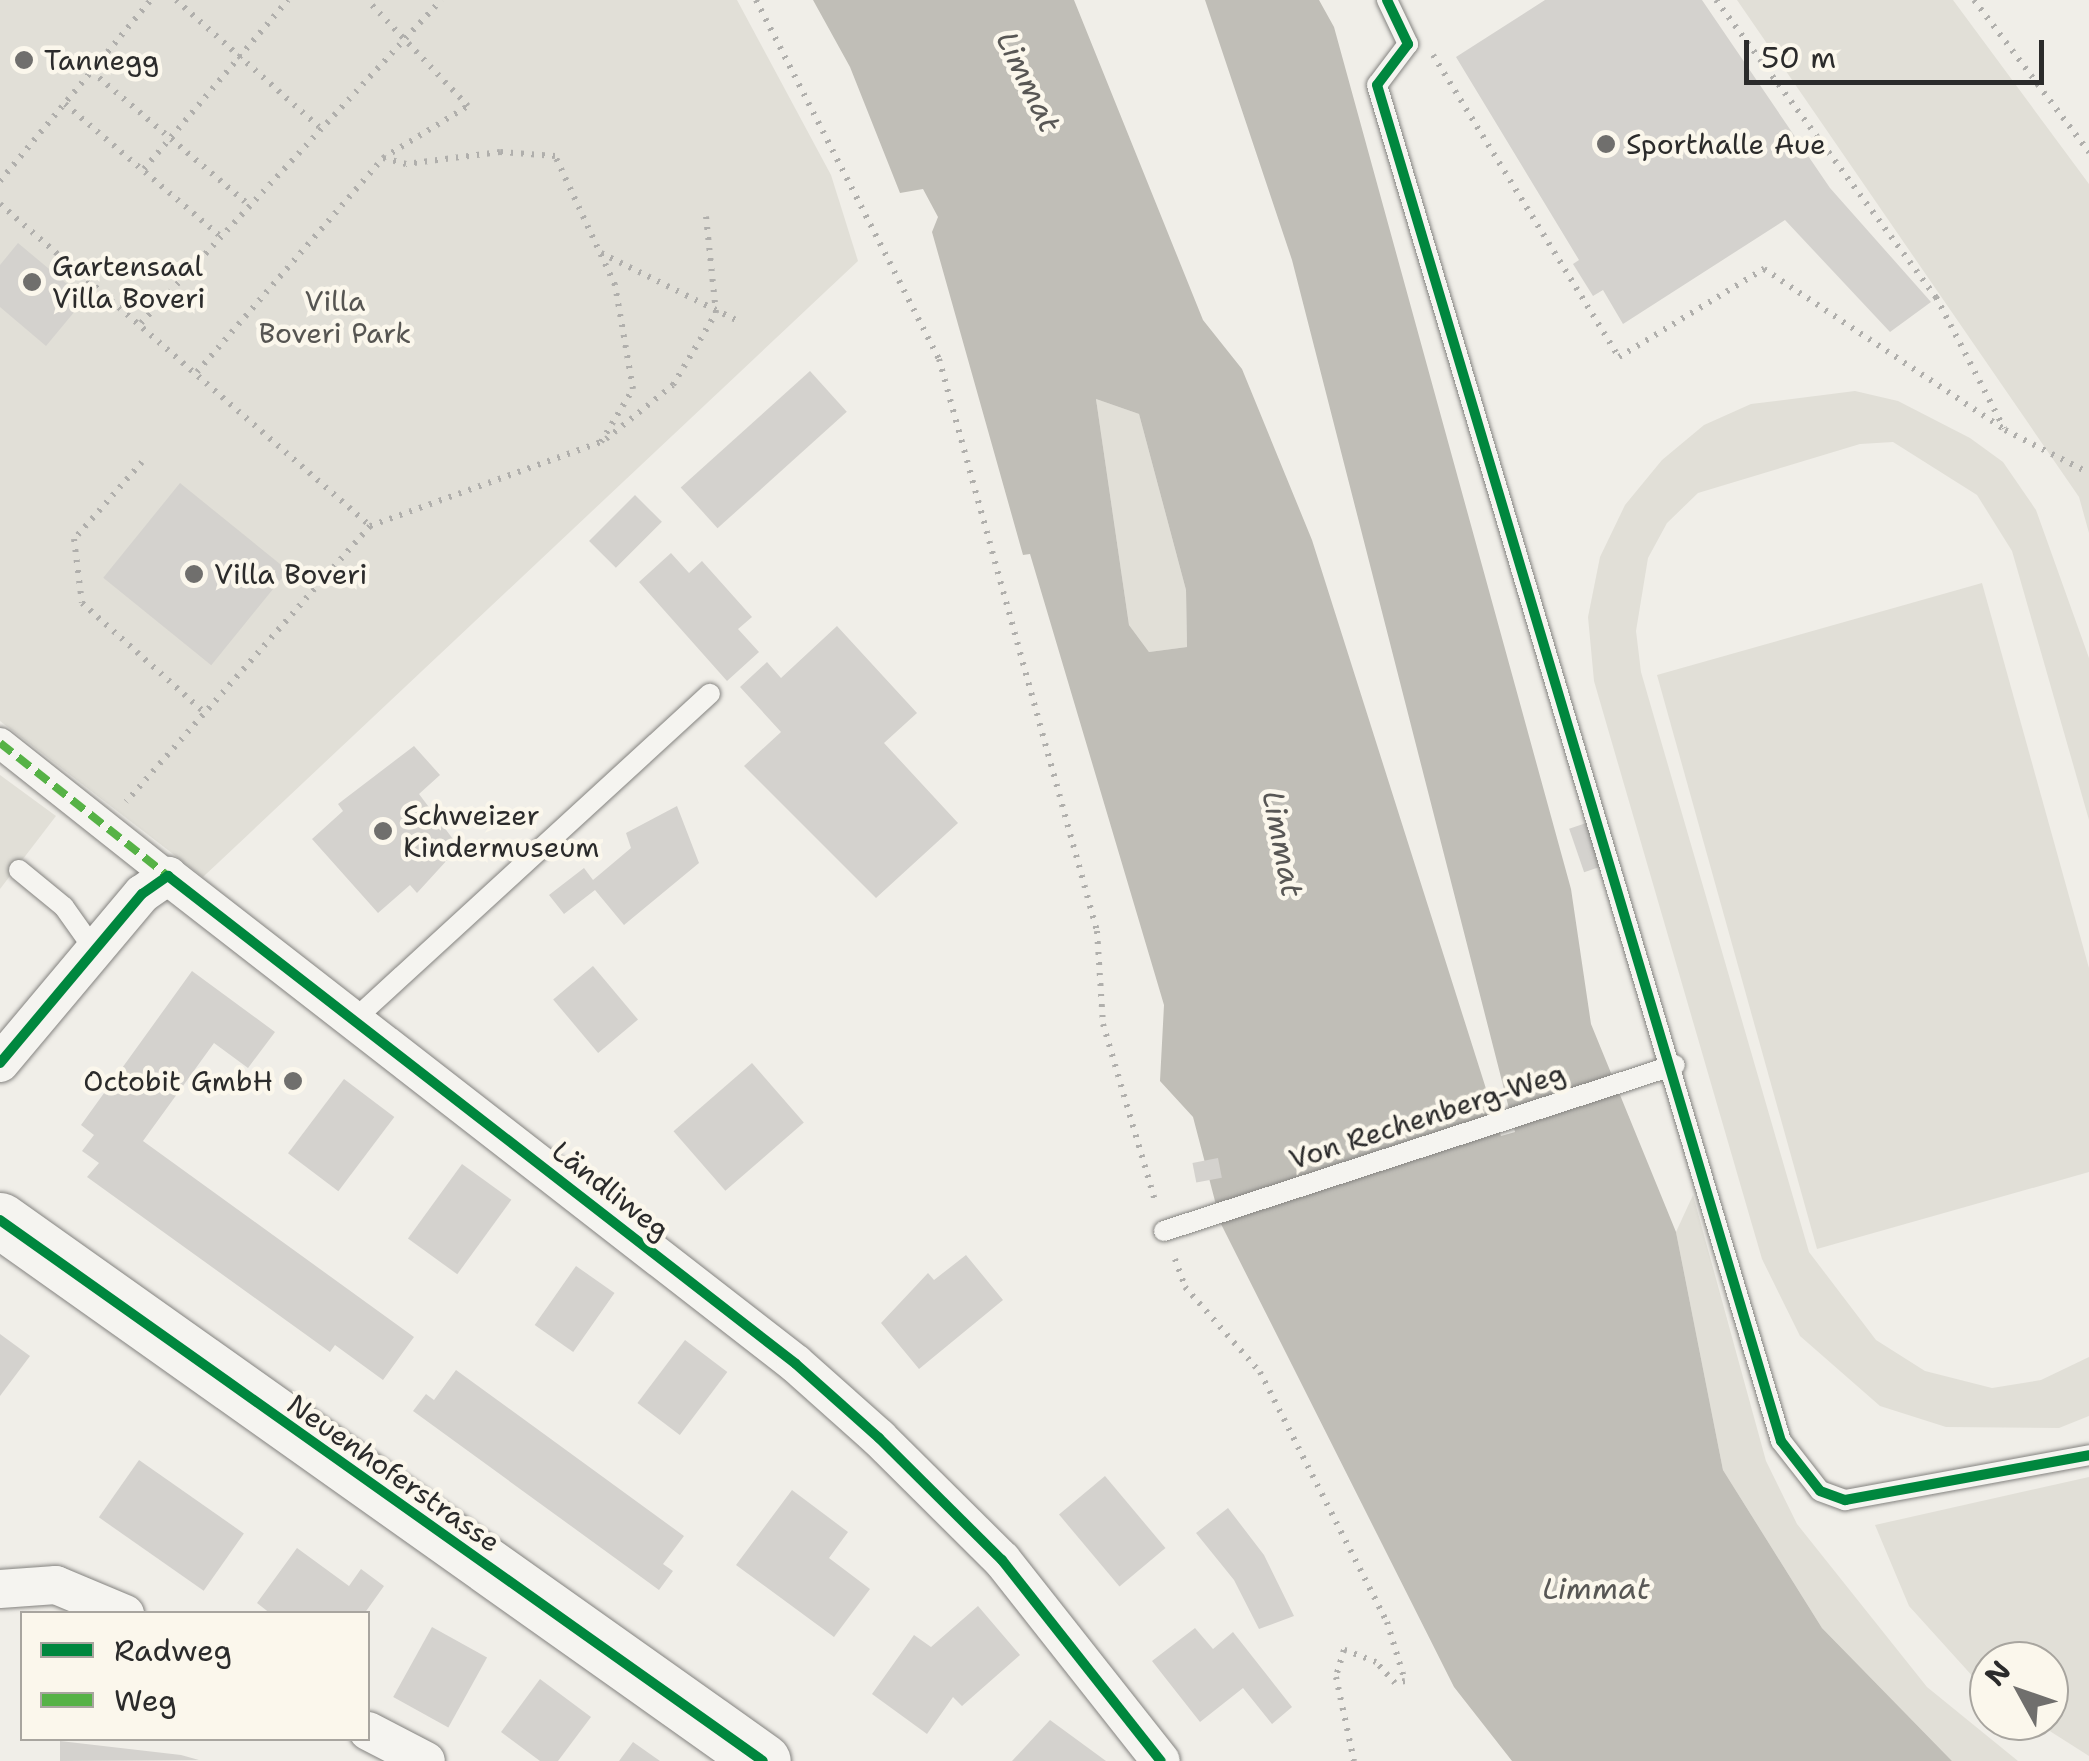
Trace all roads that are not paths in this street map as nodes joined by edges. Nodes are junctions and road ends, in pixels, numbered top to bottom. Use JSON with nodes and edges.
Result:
{"nodes":[{"id":1,"x":1386,"y":0,"type":"edge"},
{"id":2,"x":710,"y":694,"type":"dead end"},
{"id":3,"x":0,"y":743,"type":"edge"},
{"id":4,"x":19,"y":870,"type":"dead end"},
{"id":5,"x":168,"y":876,"type":"junction"},
{"id":6,"x":93,"y":948,"type":"junction"},
{"id":7,"x":356,"y":1018,"type":"junction"},
{"id":8,"x":0,"y":1062,"type":"edge"},
{"id":9,"x":1675,"y":1065,"type":"junction"},
{"id":10,"x":0,"y":1220,"type":"edge"},
{"id":11,"x":1164,"y":1231,"type":"road end"},
{"id":12,"x":2089,"y":1455,"type":"edge"},
{"id":13,"x":0,"y":1589,"type":"edge"},
{"id":14,"x":118,"y":1611,"type":"edge"},
{"id":15,"x":370,"y":1732,"type":"edge"},
{"id":16,"x":426,"y":1761,"type":"edge"},
{"id":17,"x":763,"y":1761,"type":"edge"},
{"id":18,"x":1161,"y":1761,"type":"edge"}],
"edges":[{"from":1,"to":9,"type":"lane"},
{"from":2,"to":7,"type":"lane"},
{"from":3,"to":5,"type":"street","name":"Ländliweg"},
{"from":4,"to":6,"type":"lane"},
{"from":5,"to":6,"type":"street"},
{"from":5,"to":7,"type":"street","name":"Ländliweg"},
{"from":6,"to":8,"type":"street"},
{"from":7,"to":18,"type":"street","name":"Ländliweg"},
{"from":9,"to":11,"type":"lane","name":"Von Rechenberg-Weg"},
{"from":9,"to":12,"type":"lane"},
{"from":10,"to":17,"type":"main road","name":"Neuenhoferstrasse"},
{"from":13,"to":14,"type":"street"},
{"from":15,"to":16,"type":"street"}]}
